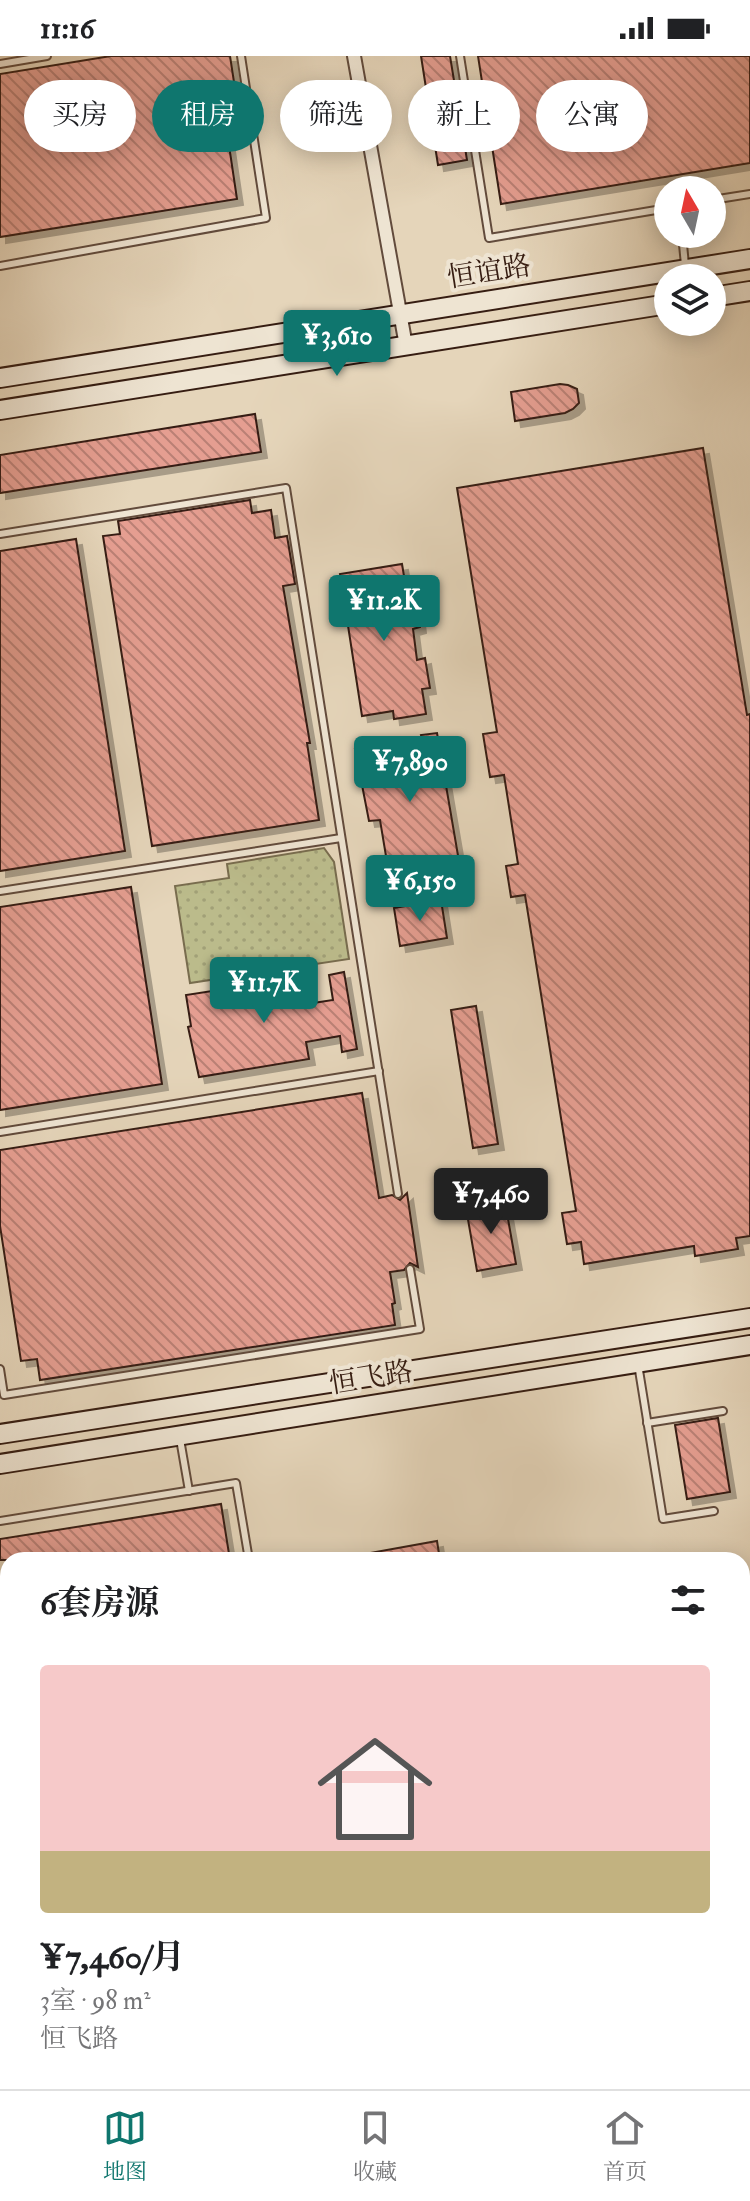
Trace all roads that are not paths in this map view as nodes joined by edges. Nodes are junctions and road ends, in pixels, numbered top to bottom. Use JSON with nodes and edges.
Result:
{"nodes":[{"id":1,"x":47,"y":56,"type":"edge"},
{"id":2,"x":241,"y":56,"type":"edge"},
{"id":3,"x":354,"y":56,"type":"edge"},
{"id":4,"x":460,"y":56,"type":"edge"},
{"id":5,"x":0,"y":64,"type":"edge"},
{"id":6,"x":750,"y":194,"type":"edge"},
{"id":7,"x":726,"y":198,"type":"edge"},
{"id":8,"x":654,"y":210,"type":"edge"},
{"id":9,"x":750,"y":259,"type":"edge"},
{"id":10,"x":718,"y":264,"type":"edge"},
{"id":11,"x":0,"y":266,"type":"edge"},
{"id":12,"x":654,"y":274,"type":"edge"},
{"id":13,"x":750,"y":291,"type":"edge"},
{"id":14,"x":726,"y":295,"type":"edge"},
{"id":15,"x":654,"y":306,"type":"edge"},
{"id":16,"x":400,"y":315,"type":"junction"},
{"id":17,"x":406,"y":346,"type":"junction"},
{"id":18,"x":0,"y":378,"type":"edge"},
{"id":19,"x":0,"y":410,"type":"edge"},
{"id":20,"x":0,"y":534,"type":"edge"},
{"id":21,"x":341,"y":838,"type":"junction"},
{"id":22,"x":0,"y":891,"type":"edge"},
{"id":23,"x":379,"y":1071,"type":"junction"},
{"id":24,"x":0,"y":1132,"type":"edge"},
{"id":25,"x":398,"y":1194,"type":"dead end"},
{"id":26,"x":410,"y":1269,"type":"dead end"},
{"id":27,"x":750,"y":1318,"type":"edge"},
{"id":28,"x":750,"y":1345,"type":"edge"},
{"id":29,"x":638,"y":1364,"type":"junction"},
{"id":30,"x":0,"y":1369,"type":"edge"},
{"id":31,"x":723,"y":1411,"type":"dead end"},
{"id":32,"x":647,"y":1423,"type":"junction"},
{"id":33,"x":0,"y":1434,"type":"edge"},
{"id":34,"x":180,"y":1436,"type":"junction"},
{"id":35,"x":0,"y":1464,"type":"edge"},
{"id":36,"x":189,"y":1491,"type":"junction"},
{"id":37,"x":714,"y":1511,"type":"dead end"},
{"id":38,"x":0,"y":1521,"type":"edge"},
{"id":39,"x":248,"y":1552,"type":"edge"}],
"edges":[{"from":1,"to":5,"type":"lane"},
{"from":2,"to":11,"type":"lane"},
{"from":3,"to":16,"type":"street"},
{"from":4,"to":8,"type":"lane"},
{"from":6,"to":7,"type":"lane"},
{"from":9,"to":10,"type":"main road","name":"恒谊路"},
{"from":12,"to":16,"type":"main road","name":"恒谊路"},
{"from":13,"to":14,"type":"main road"},
{"from":15,"to":17,"type":"main road"},
{"from":16,"to":17,"type":"street"},
{"from":16,"to":18,"type":"main road","name":"恒谊路"},
{"from":17,"to":19,"type":"main road"},
{"from":20,"to":21,"type":"lane"},
{"from":21,"to":22,"type":"lane"},
{"from":21,"to":23,"type":"lane"},
{"from":23,"to":24,"type":"lane"},
{"from":23,"to":25,"type":"lane"},
{"from":26,"to":30,"type":"lane"},
{"from":27,"to":33,"type":"main road","name":"恒飞路"},
{"from":28,"to":29,"type":"main road","name":"恒飞路"},
{"from":29,"to":32,"type":"lane"},
{"from":29,"to":34,"type":"main road","name":"恒飞路"},
{"from":31,"to":32,"type":"lane"},
{"from":32,"to":37,"type":"lane"},
{"from":34,"to":35,"type":"main road","name":"恒飞路"},
{"from":34,"to":36,"type":"lane"},
{"from":36,"to":38,"type":"lane"},
{"from":36,"to":39,"type":"lane"}]}
